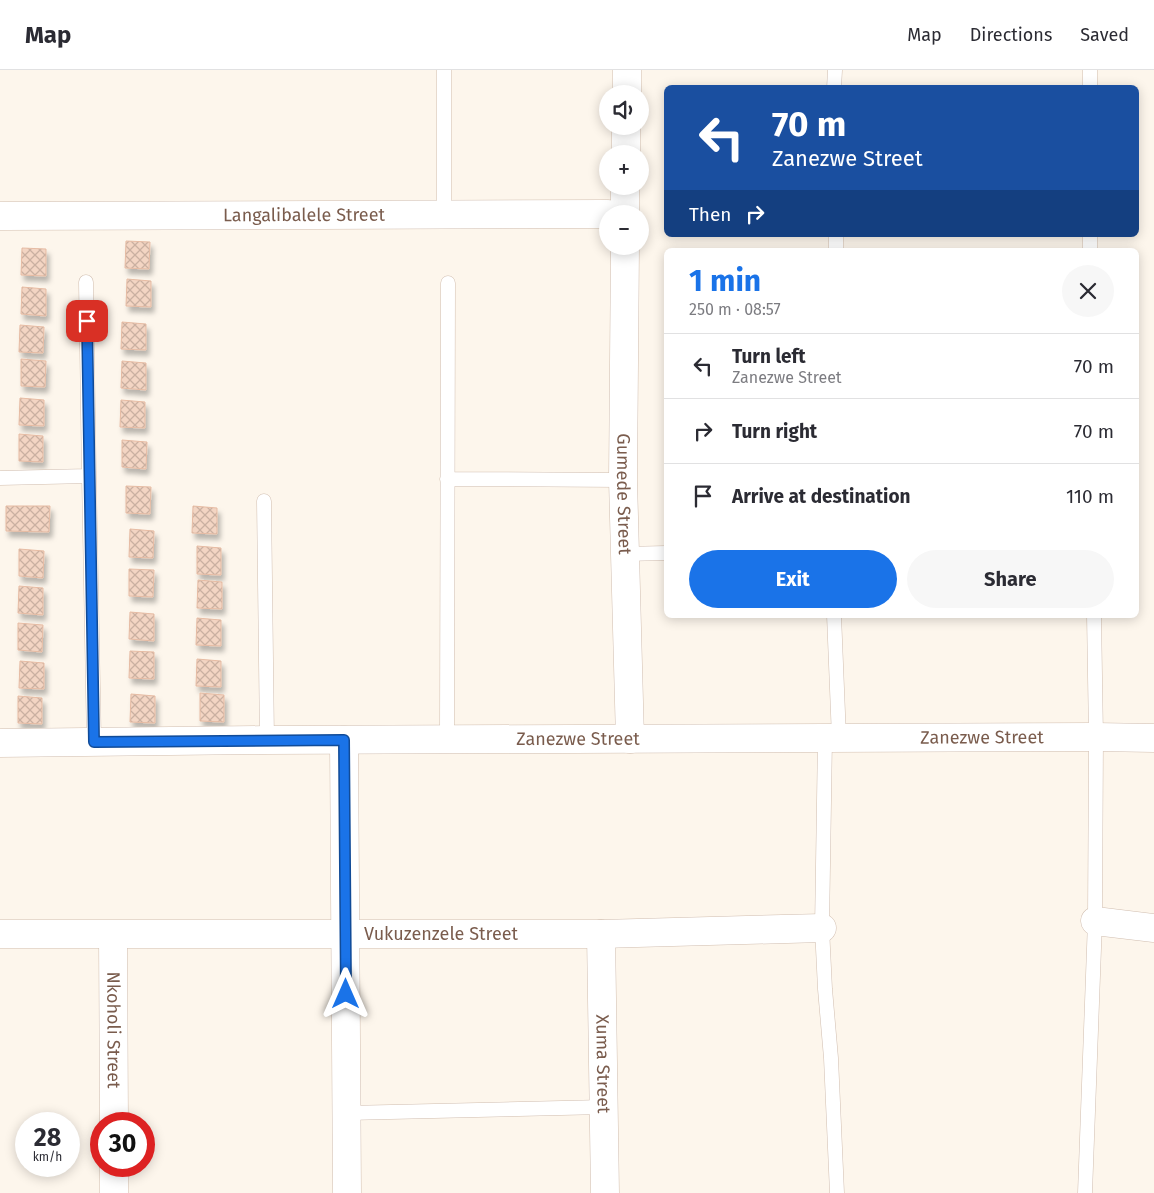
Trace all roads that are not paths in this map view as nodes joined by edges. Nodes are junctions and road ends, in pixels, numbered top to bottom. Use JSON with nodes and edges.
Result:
{"nodes":[{"id":1,"x":444,"y":70,"type":"edge"},
{"id":2,"x":627,"y":70,"type":"edge"},
{"id":3,"x":835,"y":70,"type":"edge"},
{"id":4,"x":1090,"y":70,"type":"edge"},
{"id":5,"x":627,"y":85,"type":"edge"},
{"id":6,"x":834,"y":85,"type":"edge"},
{"id":7,"x":1090,"y":85,"type":"edge"},
{"id":8,"x":444,"y":214,"type":"junction"},
{"id":9,"x":599,"y":214,"type":"edge"},
{"id":10,"x":0,"y":216,"type":"edge"},
{"id":11,"x":624,"y":255,"type":"edge"},
{"id":12,"x":86,"y":282,"type":"dead end"},
{"id":13,"x":448,"y":283,"type":"dead end"},
{"id":14,"x":88,"y":476,"type":"junction"},
{"id":15,"x":0,"y":478,"type":"edge"},
{"id":16,"x":447,"y":479,"type":"junction"},
{"id":17,"x":623,"y":480,"type":"junction"},
{"id":18,"x":264,"y":501,"type":"dead end"},
{"id":19,"x":664,"y":553,"type":"edge"},
{"id":20,"x":624,"y":554,"type":"junction"},
{"id":21,"x":834,"y":618,"type":"edge"},
{"id":22,"x":1094,"y":618,"type":"edge"},
{"id":23,"x":1096,"y":737,"type":"junction"},
{"id":24,"x":832,"y":738,"type":"junction"},
{"id":25,"x":1154,"y":738,"type":"edge"},
{"id":26,"x":266,"y":740,"type":"junction"},
{"id":27,"x":344,"y":740,"type":"junction"},
{"id":28,"x":447,"y":740,"type":"junction"},
{"id":29,"x":630,"y":740,"type":"junction"},
{"id":30,"x":94,"y":742,"type":"junction"},
{"id":31,"x":0,"y":743,"type":"edge"},
{"id":32,"x":1095,"y":921,"type":"junction"},
{"id":33,"x":822,"y":928,"type":"junction"},
{"id":34,"x":1154,"y":928,"type":"edge"},
{"id":35,"x":0,"y":934,"type":"edge"},
{"id":36,"x":346,"y":934,"type":"junction"},
{"id":37,"x":601,"y":934,"type":"junction"},
{"id":38,"x":113,"y":935,"type":"junction"},
{"id":39,"x":604,"y":1106,"type":"junction"},
{"id":40,"x":114,"y":1112,"type":"edge"},
{"id":41,"x":346,"y":1114,"type":"junction"},
{"id":42,"x":114,"y":1177,"type":"edge"},
{"id":43,"x":114,"y":1193,"type":"edge"},
{"id":44,"x":347,"y":1193,"type":"edge"},
{"id":45,"x":605,"y":1193,"type":"edge"},
{"id":46,"x":837,"y":1193,"type":"edge"},
{"id":47,"x":1085,"y":1193,"type":"edge"}],
"edges":[{"from":1,"to":8,"type":"lane"},
{"from":2,"to":5,"type":"street"},
{"from":3,"to":6,"type":"lane"},
{"from":4,"to":7,"type":"lane"},
{"from":8,"to":9,"type":"street","name":"Langalibalele Street"},
{"from":8,"to":10,"type":"street","name":"Langalibalele Street"},
{"from":11,"to":17,"type":"street","name":"Gumede Street"},
{"from":12,"to":14,"type":"lane"},
{"from":13,"to":16,"type":"lane"},
{"from":14,"to":15,"type":"lane"},
{"from":14,"to":30,"type":"lane"},
{"from":16,"to":17,"type":"lane"},
{"from":16,"to":28,"type":"lane"},
{"from":17,"to":20,"type":"street","name":"Gumede Street"},
{"from":18,"to":26,"type":"lane"},
{"from":19,"to":20,"type":"lane"},
{"from":20,"to":29,"type":"street","name":"Gumede Street"},
{"from":21,"to":24,"type":"lane"},
{"from":22,"to":23,"type":"lane"},
{"from":23,"to":24,"type":"street","name":"Zanezwe Street"},
{"from":23,"to":25,"type":"street","name":"Zanezwe Street"},
{"from":23,"to":32,"type":"lane"},
{"from":24,"to":29,"type":"street","name":"Zanezwe Street"},
{"from":24,"to":33,"type":"lane"},
{"from":26,"to":27,"type":"street","name":"Zanezwe Street"},
{"from":26,"to":30,"type":"street","name":"Zanezwe Street"},
{"from":27,"to":28,"type":"street","name":"Zanezwe Street"},
{"from":27,"to":36,"type":"street"},
{"from":28,"to":29,"type":"street","name":"Zanezwe Street"},
{"from":30,"to":31,"type":"street","name":"Zanezwe Street"},
{"from":32,"to":34,"type":"street"},
{"from":32,"to":47,"type":"lane"},
{"from":33,"to":37,"type":"street","name":"Vukuzenzele Street"},
{"from":33,"to":46,"type":"lane"},
{"from":35,"to":38,"type":"street","name":"Vukuzenzele Street"},
{"from":36,"to":37,"type":"street","name":"Vukuzenzele Street"},
{"from":36,"to":38,"type":"street","name":"Vukuzenzele Street"},
{"from":36,"to":41,"type":"street"},
{"from":37,"to":39,"type":"street","name":"Xuma Street"},
{"from":38,"to":40,"type":"street","name":"Nkoholi Street"},
{"from":39,"to":41,"type":"lane"},
{"from":39,"to":45,"type":"street","name":"Xuma Street"},
{"from":41,"to":44,"type":"street"},
{"from":42,"to":43,"type":"street"}]}
